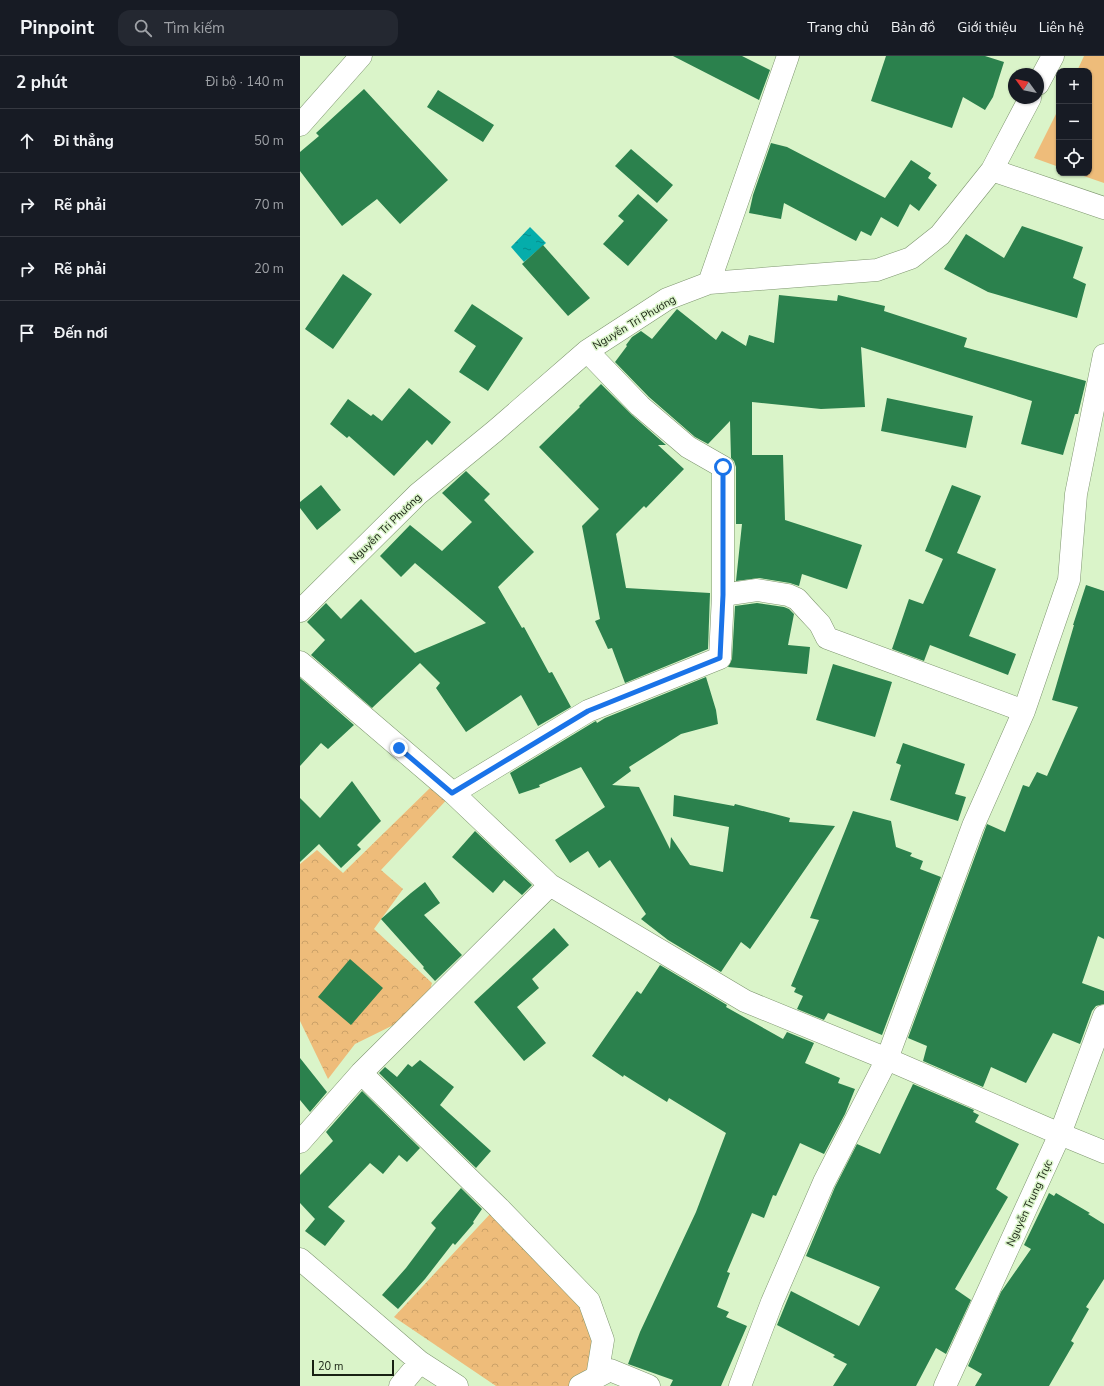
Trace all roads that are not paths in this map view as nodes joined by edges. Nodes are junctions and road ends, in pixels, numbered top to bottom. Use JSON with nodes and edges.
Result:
{"nodes":[{"id":1,"x":361,"y":56,"type":"edge"},
{"id":2,"x":788,"y":56,"type":"edge"},
{"id":3,"x":1053,"y":56,"type":"edge"},
{"id":4,"x":1044,"y":73,"type":"edge"},
{"id":5,"x":1027,"y":104,"type":"edge"},
{"id":6,"x":300,"y":125,"type":"edge"},
{"id":7,"x":992,"y":170,"type":"junction"},
{"id":8,"x":1104,"y":208,"type":"edge"},
{"id":9,"x":709,"y":283,"type":"junction"},
{"id":10,"x":587,"y":351,"type":"junction"},
{"id":11,"x":1104,"y":355,"type":"edge"},
{"id":12,"x":723,"y":595,"type":"junction"},
{"id":13,"x":300,"y":611,"type":"edge"},
{"id":14,"x":300,"y":662,"type":"edge"},
{"id":15,"x":1024,"y":711,"type":"junction"},
{"id":16,"x":452,"y":793,"type":"junction"},
{"id":17,"x":550,"y":885,"type":"junction"},
{"id":18,"x":1104,"y":1016,"type":"edge"},
{"id":19,"x":887,"y":1059,"type":"junction"},
{"id":20,"x":361,"y":1073,"type":"junction"},
{"id":21,"x":1060,"y":1134,"type":"junction"},
{"id":22,"x":300,"y":1142,"type":"edge"},
{"id":23,"x":1104,"y":1152,"type":"edge"},
{"id":24,"x":300,"y":1259,"type":"edge"},
{"id":25,"x":420,"y":1362,"type":"junction"},
{"id":26,"x":588,"y":1381,"type":"edge"},
{"id":27,"x":400,"y":1386,"type":"edge"},
{"id":28,"x":457,"y":1386,"type":"edge"},
{"id":29,"x":649,"y":1386,"type":"edge"},
{"id":30,"x":740,"y":1386,"type":"edge"},
{"id":31,"x":945,"y":1386,"type":"edge"}],
"edges":[{"from":1,"to":6,"type":"street"},
{"from":2,"to":9,"type":"street"},
{"from":3,"to":4,"type":"street"},
{"from":5,"to":7,"type":"street","name":"Nguyễn Tri Phương"},
{"from":7,"to":8,"type":"street"},
{"from":7,"to":9,"type":"street","name":"Nguyễn Tri Phương"},
{"from":9,"to":10,"type":"street","name":"Nguyễn Tri Phương"},
{"from":10,"to":12,"type":"street"},
{"from":10,"to":13,"type":"street","name":"Nguyễn Tri Phương"},
{"from":11,"to":15,"type":"street"},
{"from":12,"to":15,"type":"street"},
{"from":12,"to":16,"type":"street"},
{"from":14,"to":16,"type":"street"},
{"from":15,"to":19,"type":"street"},
{"from":16,"to":17,"type":"street"},
{"from":17,"to":19,"type":"street"},
{"from":17,"to":20,"type":"street"},
{"from":18,"to":21,"type":"street","name":"Nguyễn Trung Trực"},
{"from":19,"to":21,"type":"street"},
{"from":19,"to":30,"type":"street"},
{"from":20,"to":22,"type":"street"},
{"from":20,"to":26,"type":"street"},
{"from":21,"to":23,"type":"street"},
{"from":21,"to":31,"type":"street","name":"Nguyễn Trung Trực"},
{"from":24,"to":25,"type":"street"},
{"from":25,"to":27,"type":"street"},
{"from":25,"to":28,"type":"street"},
{"from":26,"to":29,"type":"street"}]}
